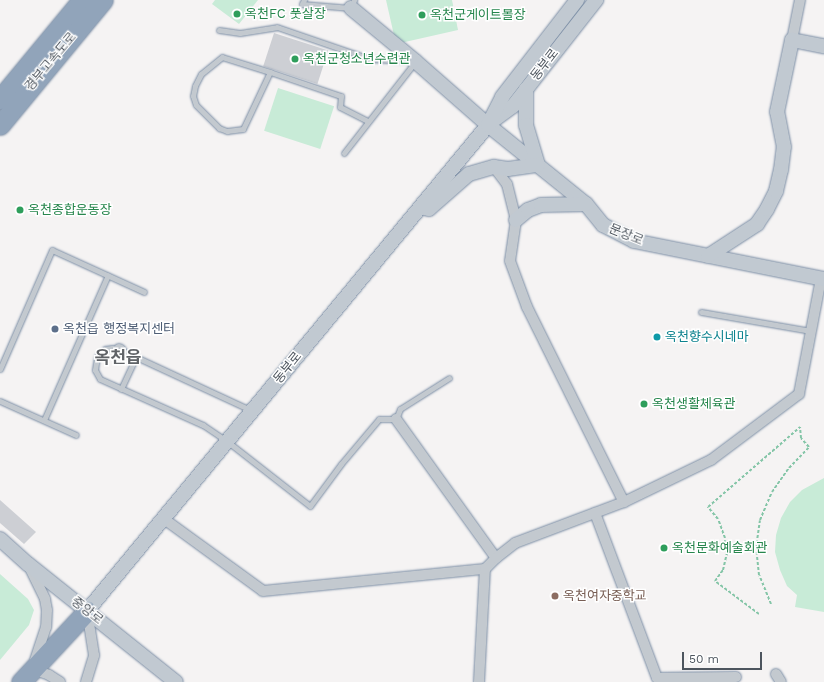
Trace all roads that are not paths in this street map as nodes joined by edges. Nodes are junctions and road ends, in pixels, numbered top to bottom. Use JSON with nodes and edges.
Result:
{"nodes":[{"id":1,"x":82,"y":0,"type":"edge"},
{"id":2,"x":103,"y":0,"type":"edge"},
{"id":3,"x":304,"y":0,"type":"edge"},
{"id":4,"x":577,"y":0,"type":"edge"},
{"id":5,"x":596,"y":0,"type":"edge"},
{"id":6,"x":800,"y":0,"type":"edge"},
{"id":7,"x":353,"y":4,"type":"edge"},
{"id":8,"x":219,"y":30,"type":"dead end"},
{"id":9,"x":792,"y":40,"type":"junction"},
{"id":10,"x":824,"y":46,"type":"edge"},
{"id":11,"x":415,"y":61,"type":"junction"},
{"id":12,"x":270,"y":72,"type":"junction"},
{"id":13,"x":526,"y":89,"type":"junction"},
{"id":14,"x":0,"y":100,"type":"edge"},
{"id":15,"x":368,"y":121,"type":"junction"},
{"id":16,"x":0,"y":124,"type":"edge"},
{"id":17,"x":488,"y":125,"type":"junction"},
{"id":18,"x":344,"y":152,"type":"dead end"},
{"id":19,"x":538,"y":166,"type":"junction"},
{"id":20,"x":494,"y":167,"type":"junction"},
{"id":21,"x":586,"y":204,"type":"junction"},
{"id":22,"x":420,"y":207,"type":"junction"},
{"id":23,"x":516,"y":220,"type":"junction"},
{"id":24,"x":708,"y":256,"type":"junction"},
{"id":25,"x":108,"y":275,"type":"junction"},
{"id":26,"x":823,"y":279,"type":"edge"},
{"id":27,"x":144,"y":292,"type":"dead end"},
{"id":28,"x":701,"y":312,"type":"dead end"},
{"id":29,"x":811,"y":331,"type":"junction"},
{"id":30,"x":136,"y":357,"type":"junction"},
{"id":31,"x":0,"y":369,"type":"edge"},
{"id":32,"x":449,"y":378,"type":"dead end"},
{"id":33,"x":121,"y":389,"type":"junction"},
{"id":34,"x":0,"y":401,"type":"edge"},
{"id":35,"x":253,"y":411,"type":"junction"},
{"id":36,"x":396,"y":419,"type":"junction"},
{"id":37,"x":44,"y":420,"type":"junction"},
{"id":38,"x":76,"y":435,"type":"dead end"},
{"id":39,"x":228,"y":442,"type":"junction"},
{"id":40,"x":624,"y":502,"type":"junction"},
{"id":41,"x":595,"y":513,"type":"junction"},
{"id":42,"x":164,"y":518,"type":"junction"},
{"id":43,"x":0,"y":539,"type":"edge"},
{"id":44,"x":496,"y":558,"type":"junction"},
{"id":45,"x":28,"y":564,"type":"junction"},
{"id":46,"x":485,"y":569,"type":"junction"},
{"id":47,"x":87,"y":611,"type":"junction"},
{"id":48,"x":27,"y":676,"type":"edge"},
{"id":49,"x":736,"y":677,"type":"dead end"},
{"id":50,"x":657,"y":680,"type":"edge"},
{"id":51,"x":60,"y":682,"type":"edge"},
{"id":52,"x":86,"y":682,"type":"edge"},
{"id":53,"x":176,"y":682,"type":"edge"},
{"id":54,"x":478,"y":682,"type":"edge"}],
"edges":[{"from":1,"to":14,"type":"highway","name":"경부고속도로"},
{"from":2,"to":16,"type":"highway","name":"경부고속도로"},
{"from":3,"to":7,"type":"lane"},
{"from":4,"to":17,"type":"street","name":"동부로"},
{"from":5,"to":13,"type":"street","name":"동부로"},
{"from":6,"to":9,"type":"street"},
{"from":7,"to":11,"type":"street","name":"문장로"},
{"from":8,"to":11,"type":"lane"},
{"from":9,"to":10,"type":"street"},
{"from":9,"to":24,"type":"street"},
{"from":11,"to":15,"type":"lane"},
{"from":11,"to":17,"type":"street","name":"문장로"},
{"from":12,"to":12,"type":"lane"},
{"from":12,"to":15,"type":"lane"},
{"from":13,"to":17,"type":"street","name":"동부로"},
{"from":13,"to":19,"type":"street"},
{"from":15,"to":18,"type":"lane"},
{"from":17,"to":19,"type":"street","name":"문장로"},
{"from":17,"to":22,"type":"street","name":"동부로"},
{"from":19,"to":20,"type":"street"},
{"from":19,"to":21,"type":"street","name":"문장로"},
{"from":20,"to":22,"type":"street"},
{"from":20,"to":23,"type":"street"},
{"from":21,"to":23,"type":"street"},
{"from":21,"to":24,"type":"street","name":"문장로"},
{"from":22,"to":35,"type":"street","name":"동부로"},
{"from":23,"to":40,"type":"street"},
{"from":24,"to":26,"type":"street","name":"문장로"},
{"from":25,"to":27,"type":"lane"},
{"from":25,"to":31,"type":"lane"},
{"from":25,"to":37,"type":"lane"},
{"from":26,"to":29,"type":"street"},
{"from":28,"to":29,"type":"lane"},
{"from":29,"to":40,"type":"street"},
{"from":30,"to":33,"type":"lane"},
{"from":30,"to":33,"type":"lane"},
{"from":30,"to":35,"type":"lane"},
{"from":32,"to":36,"type":"lane"},
{"from":33,"to":39,"type":"lane"},
{"from":34,"to":37,"type":"lane"},
{"from":35,"to":39,"type":"street","name":"동부로"},
{"from":36,"to":39,"type":"lane"},
{"from":36,"to":44,"type":"street"},
{"from":37,"to":38,"type":"lane"},
{"from":39,"to":42,"type":"street","name":"동부로"},
{"from":40,"to":41,"type":"street"},
{"from":41,"to":44,"type":"street"},
{"from":41,"to":50,"type":"street"},
{"from":42,"to":46,"type":"street"},
{"from":42,"to":47,"type":"street","name":"동부로"},
{"from":43,"to":45,"type":"street","name":"중앙로"},
{"from":44,"to":46,"type":"street"},
{"from":45,"to":47,"type":"street","name":"중앙로"},
{"from":45,"to":48,"type":"street"},
{"from":46,"to":54,"type":"street"},
{"from":47,"to":48,"type":"highway"},
{"from":47,"to":52,"type":"street"},
{"from":47,"to":53,"type":"street","name":"중앙로"},
{"from":48,"to":51,"type":"street"},
{"from":49,"to":50,"type":"street"}]}
